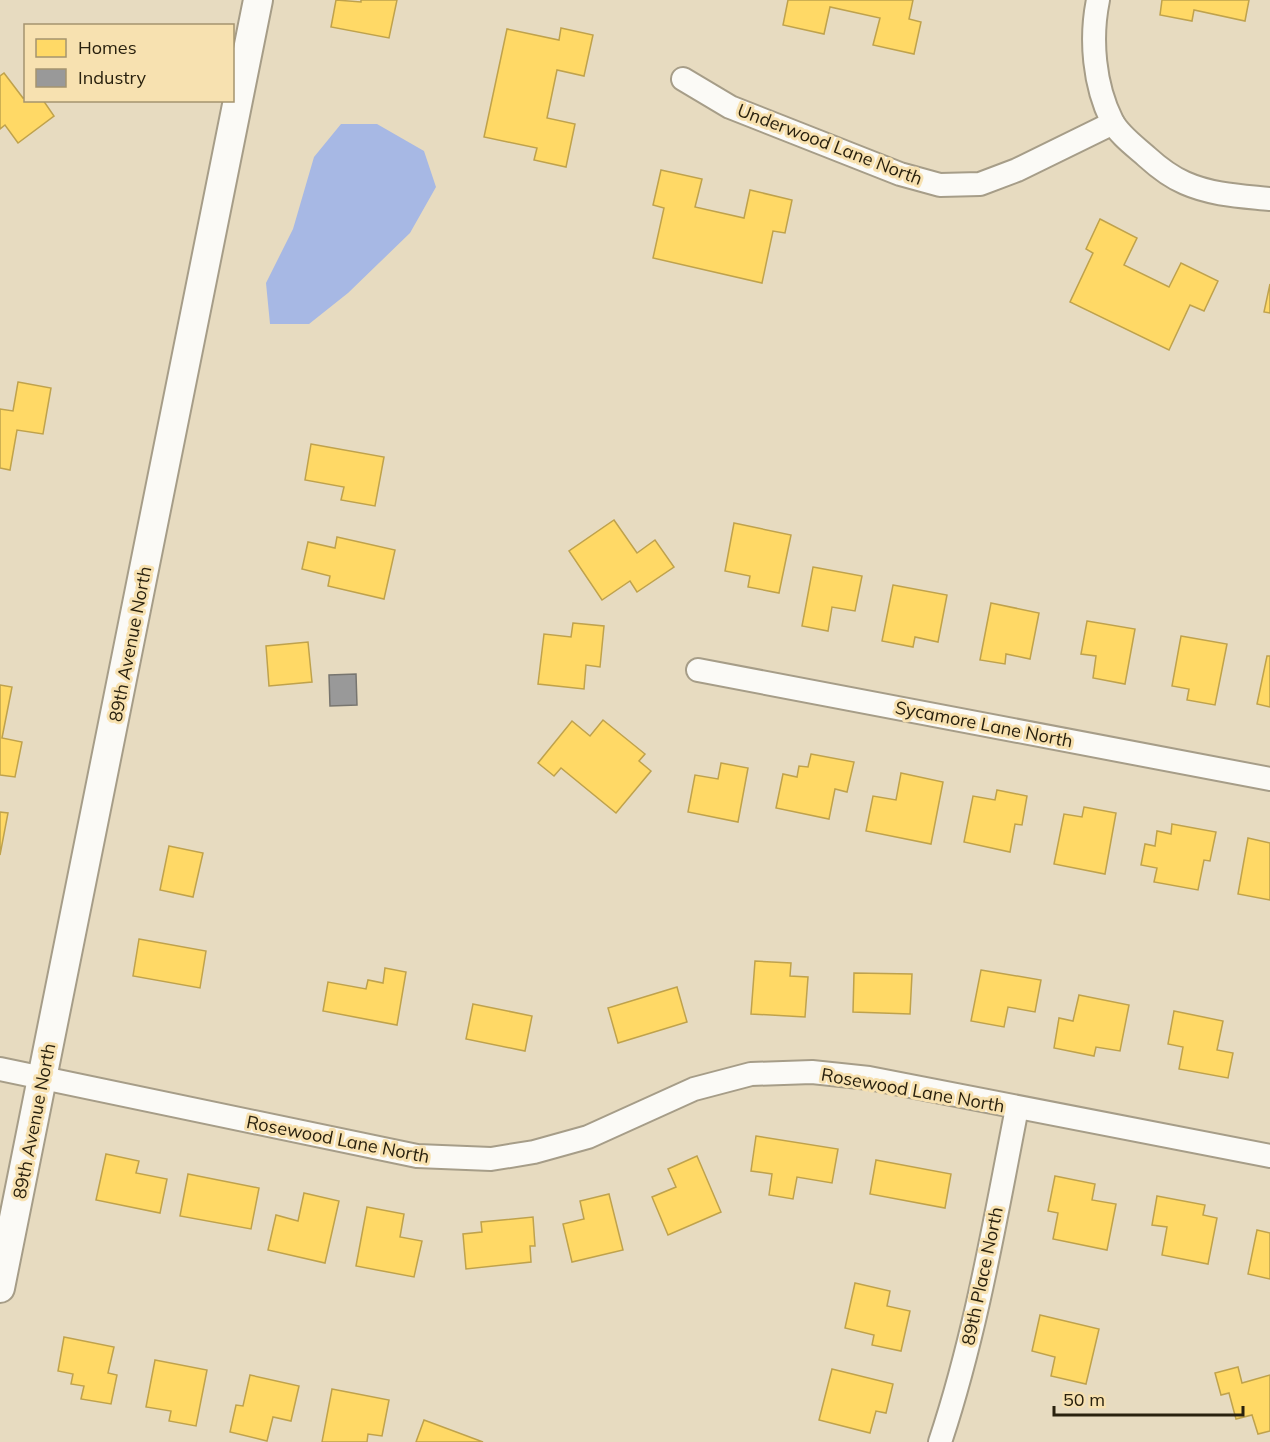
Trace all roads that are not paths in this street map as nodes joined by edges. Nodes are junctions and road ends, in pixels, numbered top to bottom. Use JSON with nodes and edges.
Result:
{"nodes":[{"id":1,"x":258,"y":0,"type":"edge"},
{"id":2,"x":1098,"y":0,"type":"edge"},
{"id":3,"x":683,"y":79,"type":"dead end"},
{"id":4,"x":1113,"y":123,"type":"junction"},
{"id":5,"x":1270,"y":199,"type":"edge"},
{"id":6,"x":698,"y":670,"type":"dead end"},
{"id":7,"x":1270,"y":779,"type":"edge"},
{"id":8,"x":0,"y":1069,"type":"edge"},
{"id":9,"x":43,"y":1078,"type":"junction"},
{"id":10,"x":1017,"y":1108,"type":"junction"},
{"id":11,"x":1270,"y":1156,"type":"edge"},
{"id":12,"x":0,"y":1288,"type":"edge"},
{"id":13,"x":940,"y":1442,"type":"edge"}],
"edges":[{"from":1,"to":9,"type":"street","name":"89th Avenue North"},
{"from":2,"to":4,"type":"street"},
{"from":3,"to":4,"type":"street","name":"Underwood Lane North"},
{"from":4,"to":5,"type":"street"},
{"from":6,"to":7,"type":"street","name":"Sycamore Lane North"},
{"from":8,"to":9,"type":"street","name":"Rosewood Lane North"},
{"from":9,"to":10,"type":"street","name":"Rosewood Lane North"},
{"from":9,"to":12,"type":"street","name":"89th Avenue North"},
{"from":10,"to":11,"type":"street","name":"Rosewood Lane North"},
{"from":10,"to":13,"type":"street","name":"89th Place North"}]}
